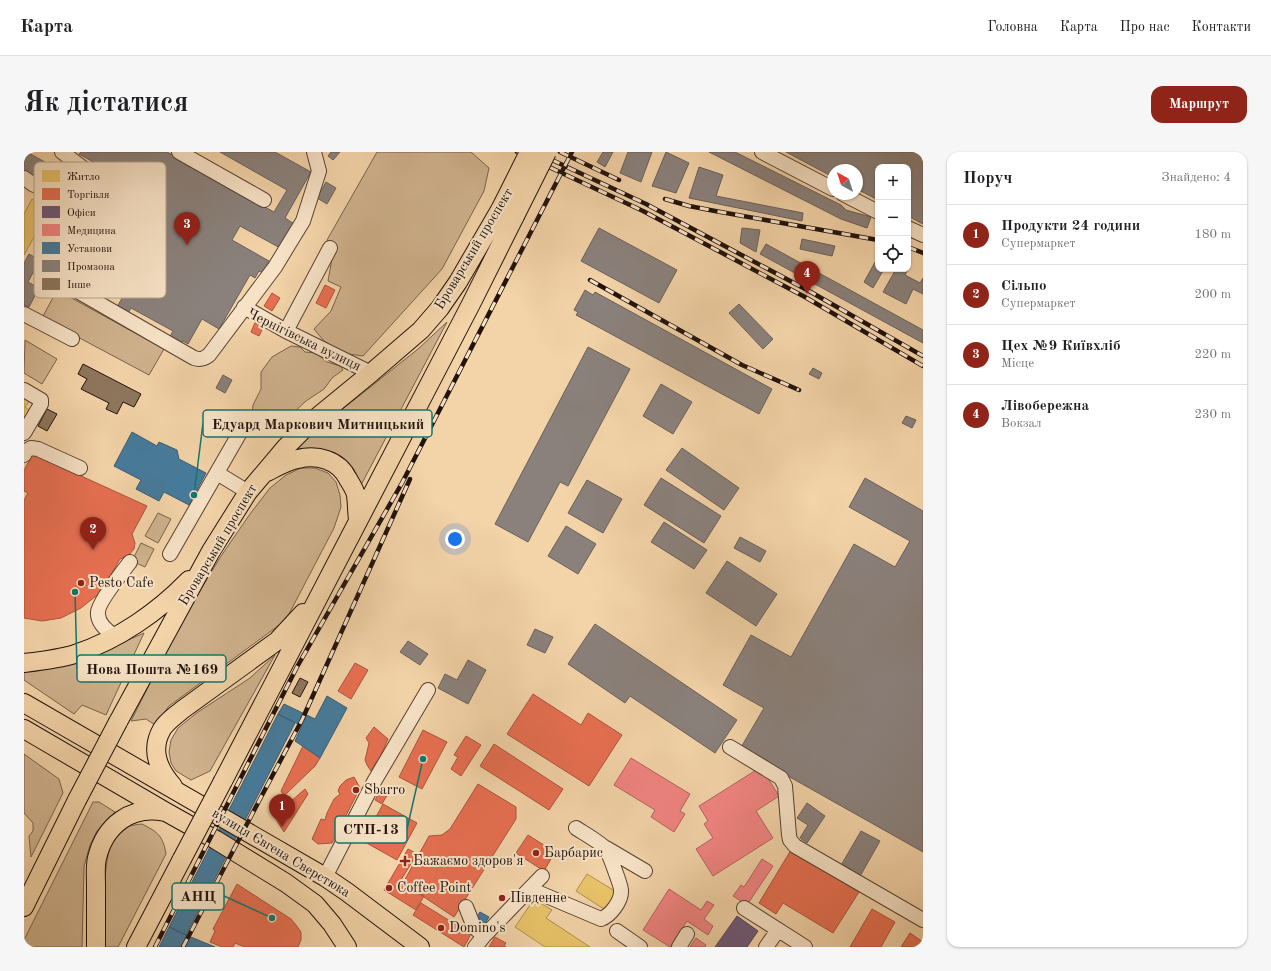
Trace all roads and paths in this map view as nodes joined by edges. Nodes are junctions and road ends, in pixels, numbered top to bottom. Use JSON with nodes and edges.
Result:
{"nodes":[{"id":1,"x":62,"y":152,"type":"edge"},
{"id":2,"x":179,"y":152,"type":"edge"},
{"id":3,"x":314,"y":152,"type":"edge"},
{"id":4,"x":529,"y":152,"type":"edge"},
{"id":5,"x":547,"y":152,"type":"edge"},
{"id":6,"x":762,"y":152,"type":"edge"},
{"id":7,"x":75,"y":162,"type":"edge"},
{"id":8,"x":827,"y":186,"type":"edge"},
{"id":9,"x":264,"y":200,"type":"dead end"},
{"id":10,"x":855,"y":200,"type":"edge"},
{"id":11,"x":875,"y":210,"type":"edge"},
{"id":12,"x":508,"y":212,"type":"junction"},
{"id":13,"x":911,"y":229,"type":"edge"},
{"id":14,"x":923,"y":235,"type":"edge"},
{"id":15,"x":330,"y":248,"type":"dead end"},
{"id":16,"x":90,"y":298,"type":"edge"},
{"id":17,"x":244,"y":307,"type":"junction"},
{"id":18,"x":24,"y":314,"type":"edge"},
{"id":19,"x":286,"y":331,"type":"junction"},
{"id":20,"x":72,"y":339,"type":"dead end"},
{"id":21,"x":371,"y":373,"type":"junction"},
{"id":22,"x":24,"y":390,"type":"edge"},
{"id":23,"x":242,"y":428,"type":"dead end"},
{"id":24,"x":24,"y":434,"type":"edge"},
{"id":25,"x":24,"y":455,"type":"edge"},
{"id":26,"x":80,"y":468,"type":"dead end"},
{"id":27,"x":217,"y":473,"type":"junction"},
{"id":28,"x":261,"y":476,"type":"junction"},
{"id":29,"x":248,"y":492,"type":"junction"},
{"id":30,"x":358,"y":520,"type":"junction"},
{"id":31,"x":211,"y":551,"type":"junction"},
{"id":32,"x":170,"y":554,"type":"dead end"},
{"id":33,"x":130,"y":562,"type":"dead end"},
{"id":34,"x":330,"y":574,"type":"junction"},
{"id":35,"x":115,"y":636,"type":"junction"},
{"id":36,"x":24,"y":663,"type":"edge"},
{"id":37,"x":428,"y":690,"type":"dead end"},
{"id":38,"x":24,"y":703,"type":"edge"},
{"id":39,"x":24,"y":729,"type":"edge"},
{"id":40,"x":730,"y":746,"type":"dead end"},
{"id":41,"x":179,"y":792,"type":"junction"},
{"id":42,"x":166,"y":812,"type":"junction"},
{"id":43,"x":576,"y":828,"type":"dead end"},
{"id":44,"x":606,"y":848,"type":"junction"},
{"id":45,"x":645,"y":871,"type":"dead end"},
{"id":46,"x":542,"y":876,"type":"dead end"},
{"id":47,"x":325,"y":877,"type":"junction"},
{"id":48,"x":530,"y":889,"type":"junction"},
{"id":49,"x":24,"y":907,"type":"edge"},
{"id":50,"x":466,"y":907,"type":"dead end"},
{"id":51,"x":744,"y":908,"type":"dead end"},
{"id":52,"x":923,"y":920,"type":"edge"},
{"id":53,"x":778,"y":930,"type":"junction"},
{"id":54,"x":617,"y":932,"type":"dead end"},
{"id":55,"x":688,"y":934,"type":"dead end"},
{"id":56,"x":479,"y":942,"type":"edge"},
{"id":57,"x":96,"y":947,"type":"edge"},
{"id":58,"x":136,"y":947,"type":"edge"},
{"id":59,"x":347,"y":947,"type":"edge"},
{"id":60,"x":420,"y":947,"type":"edge"},
{"id":61,"x":640,"y":947,"type":"edge"},
{"id":62,"x":679,"y":947,"type":"edge"},
{"id":63,"x":766,"y":947,"type":"edge"},
{"id":64,"x":805,"y":947,"type":"edge"}],
"edges":[{"from":1,"to":7,"type":"lane","name":"Чернігівська вулиця"},
{"from":2,"to":9,"type":"lane"},
{"from":3,"to":17,"type":"lane"},
{"from":4,"to":12,"type":"main road","name":"Броварський проспект","bridge":true},
{"from":5,"to":12,"type":"main road","name":"Броварський проспект","bridge":true},
{"from":6,"to":8,"type":"lane"},
{"from":10,"to":11,"type":"lane"},
{"from":12,"to":21,"type":"main road","name":"Броварський проспект"},
{"from":12,"to":30,"type":"main road","name":"Броварський проспект"},
{"from":13,"to":14,"type":"lane"},
{"from":15,"to":19,"type":"lane"},
{"from":16,"to":17,"type":"lane","name":"Чернігівська вулиця"},
{"from":17,"to":19,"type":"lane","name":"Чернігівська вулиця"},
{"from":18,"to":20,"type":"lane"},
{"from":19,"to":21,"type":"lane","name":"Чернігівська вулиця"},
{"from":21,"to":28,"type":"main road","name":"Броварський проспект"},
{"from":22,"to":24,"type":"lane"},
{"from":23,"to":27,"type":"lane"},
{"from":25,"to":26,"type":"lane"},
{"from":27,"to":29,"type":"lane"},
{"from":27,"to":32,"type":"lane"},
{"from":28,"to":29,"type":"main road","name":"Броварський проспект"},
{"from":28,"to":30,"type":"main road"},
{"from":29,"to":31,"type":"main road","name":"Броварський проспект"},
{"from":30,"to":34,"type":"main road","name":"Броварський проспект"},
{"from":31,"to":35,"type":"main road"},
{"from":31,"to":49,"type":"main road","name":"Броварський проспект","bridge":true},
{"from":33,"to":35,"type":"lane"},
{"from":34,"to":41,"type":"main road"},
{"from":34,"to":58,"type":"main road","name":"Броварський проспект","bridge":true},
{"from":35,"to":36,"type":"main road"},
{"from":37,"to":47,"type":"lane"},
{"from":38,"to":41,"type":"main road","name":"вулиця Євгена Сверстюка"},
{"from":39,"to":42,"type":"main road","name":"вулиця Євгена Сверстюка"},
{"from":40,"to":52,"type":"lane"},
{"from":41,"to":47,"type":"main road","name":"вулиця Євгена Сверстюка"},
{"from":42,"to":57,"type":"main road"},
{"from":42,"to":59,"type":"main road","name":"вулиця Євгена Сверстюка"},
{"from":43,"to":44,"type":"lane"},
{"from":44,"to":45,"type":"lane"},
{"from":44,"to":48,"type":"lane"},
{"from":46,"to":48,"type":"lane"},
{"from":47,"to":60,"type":"main road","name":"вулиця Євгена Сверстюка"},
{"from":48,"to":56,"type":"lane"},
{"from":50,"to":56,"type":"lane"},
{"from":51,"to":53,"type":"lane"},
{"from":53,"to":63,"type":"lane"},
{"from":53,"to":64,"type":"lane"},
{"from":54,"to":61,"type":"lane"},
{"from":55,"to":62,"type":"lane"}]}
